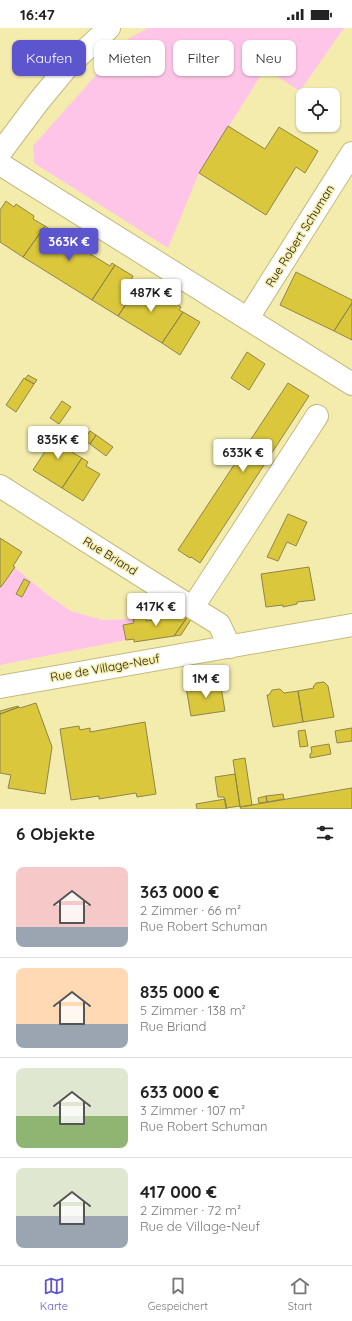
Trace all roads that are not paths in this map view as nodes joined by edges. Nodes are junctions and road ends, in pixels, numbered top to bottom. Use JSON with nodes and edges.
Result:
{"nodes":[{"id":1,"x":108,"y":28,"type":"edge"},
{"id":2,"x":0,"y":153,"type":"edge"},
{"id":3,"x":352,"y":153,"type":"edge"},
{"id":4,"x":0,"y":164,"type":"edge"},
{"id":5,"x":248,"y":318,"type":"junction"},
{"id":6,"x":352,"y":384,"type":"edge"},
{"id":7,"x":317,"y":416,"type":"dead end"},
{"id":8,"x":0,"y":486,"type":"edge"},
{"id":9,"x":193,"y":607,"type":"junction"},
{"id":10,"x":352,"y":625,"type":"edge"},
{"id":11,"x":230,"y":647,"type":"junction"},
{"id":12,"x":0,"y":687,"type":"edge"}],
"edges":[{"from":1,"to":2,"type":"street"},
{"from":3,"to":5,"type":"street","name":"Rue Robert Schuman"},
{"from":4,"to":5,"type":"street"},
{"from":5,"to":6,"type":"street"},
{"from":7,"to":9,"type":"street"},
{"from":8,"to":9,"type":"street","name":"Rue Briand"},
{"from":9,"to":11,"type":"street","name":"Rue Briand"},
{"from":10,"to":11,"type":"street","name":"Rue de Village-Neuf"},
{"from":11,"to":12,"type":"street","name":"Rue de Village-Neuf"}]}
